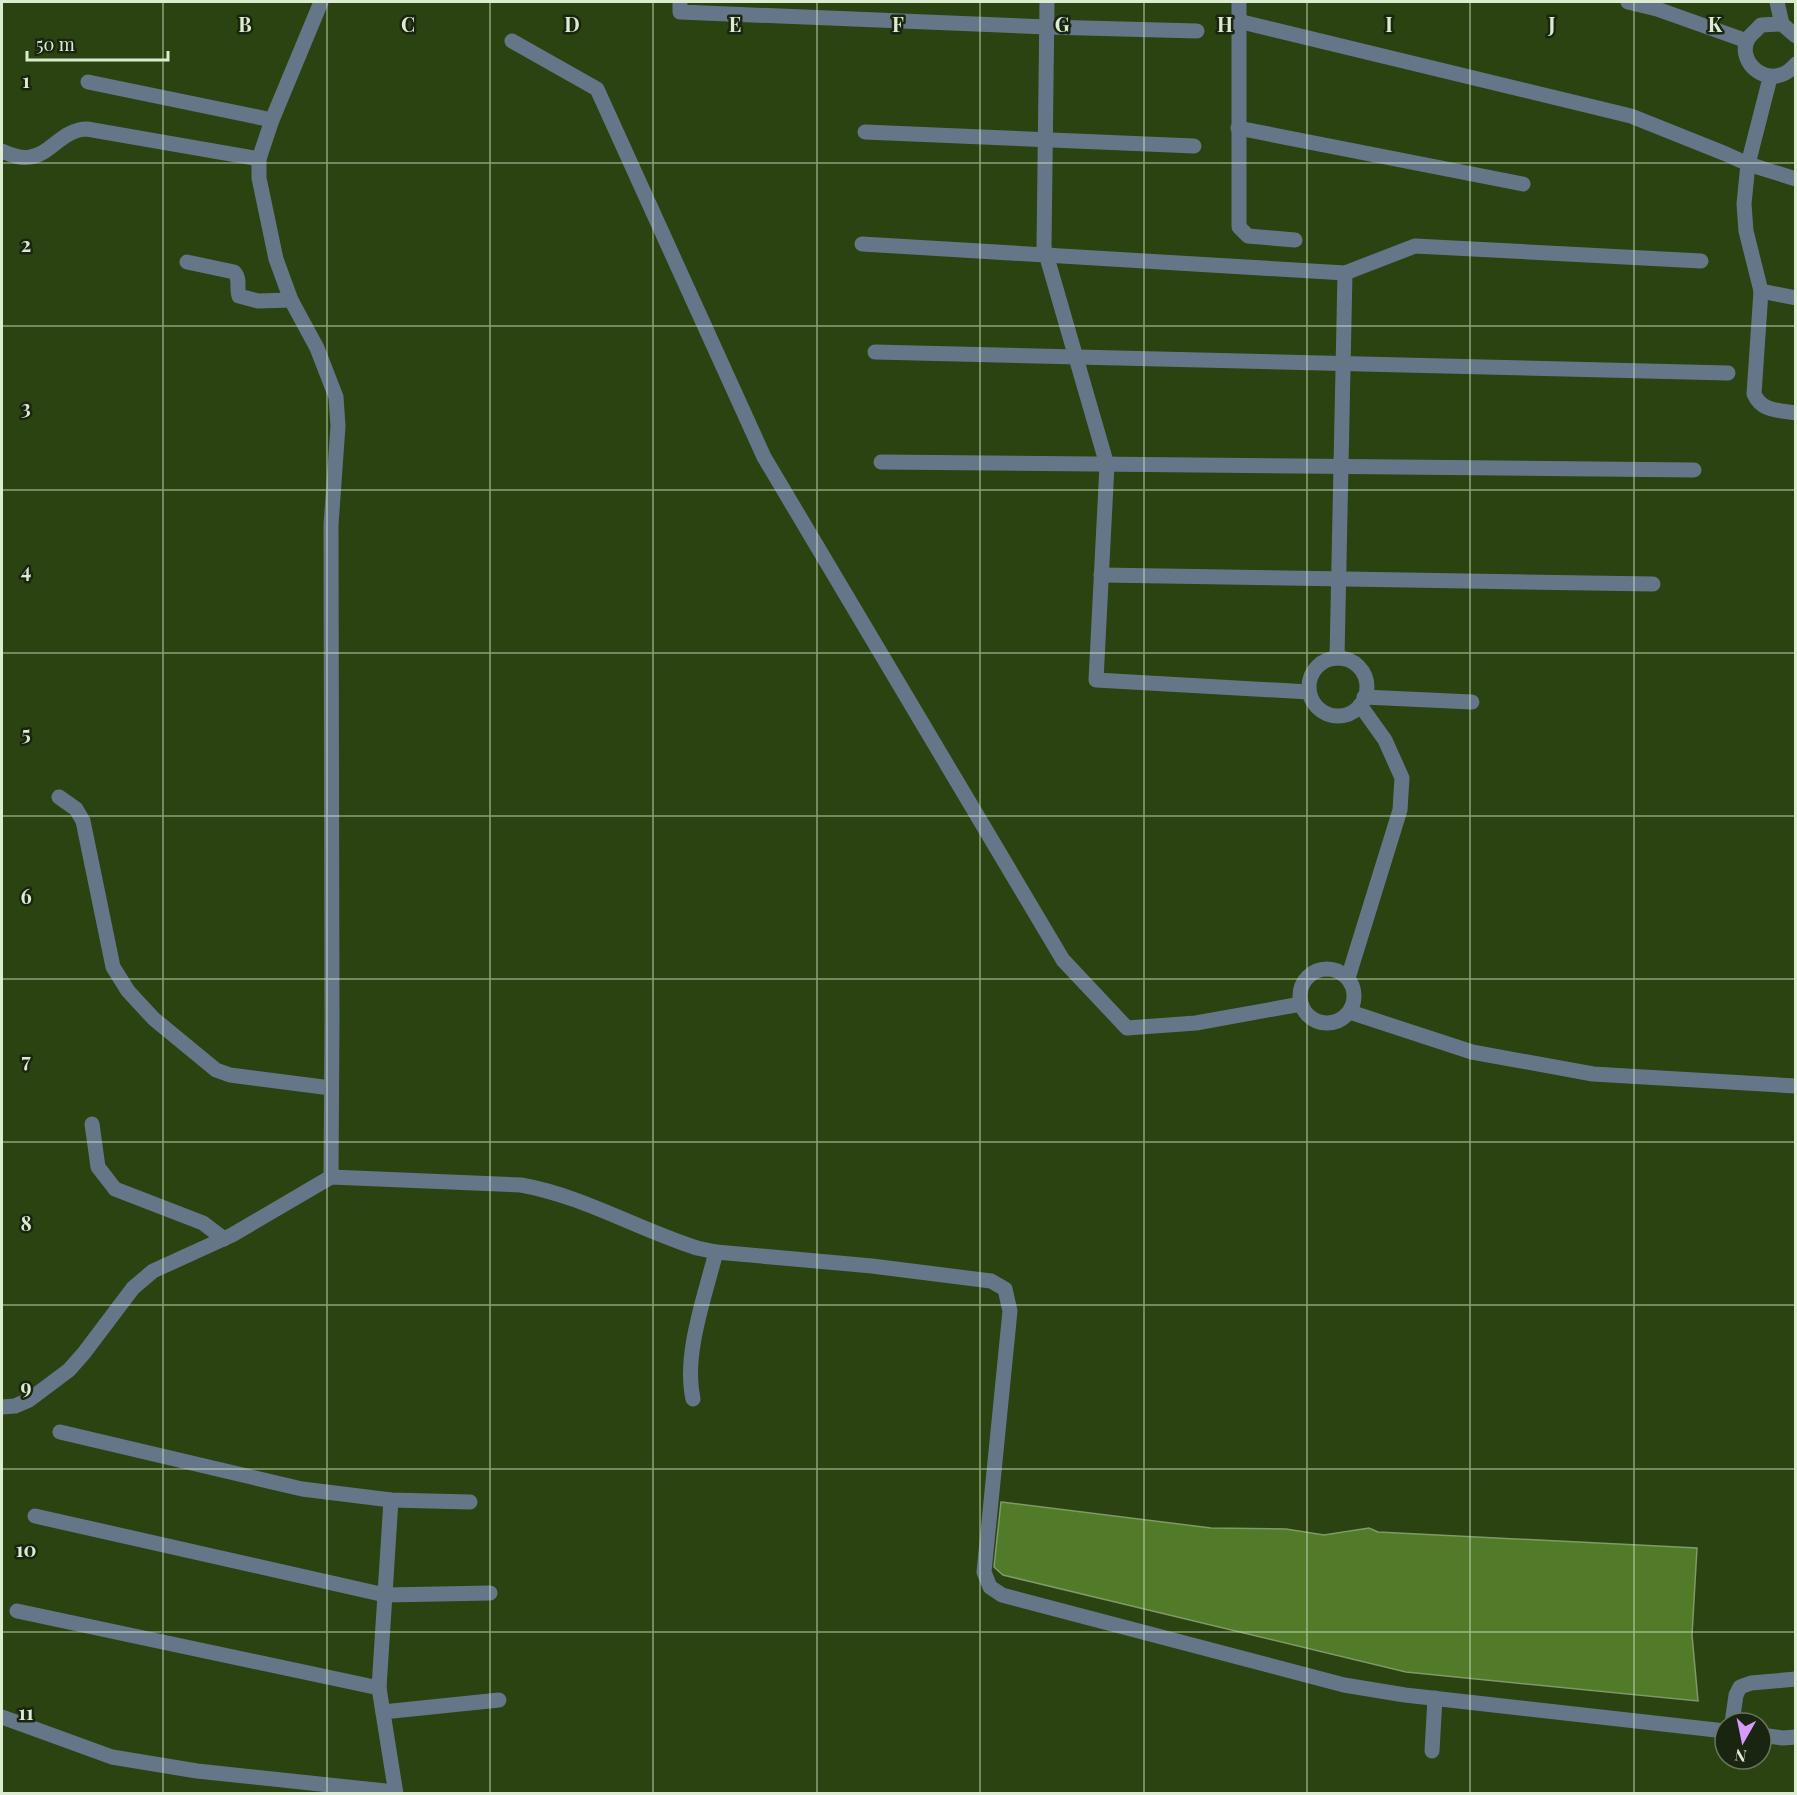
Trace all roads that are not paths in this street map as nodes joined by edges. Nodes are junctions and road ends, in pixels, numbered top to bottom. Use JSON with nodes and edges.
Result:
{"nodes":[{"id":1,"x":321,"y":2,"type":"edge"},
{"id":2,"x":680,"y":2,"type":"edge"},
{"id":3,"x":1047,"y":2,"type":"edge"},
{"id":4,"x":1239,"y":2,"type":"edge"},
{"id":5,"x":1628,"y":2,"type":"edge"},
{"id":6,"x":1777,"y":2,"type":"edge"},
{"id":7,"x":1238,"y":21,"type":"junction"},
{"id":8,"x":1782,"y":24,"type":"junction"},
{"id":9,"x":1047,"y":27,"type":"junction"},
{"id":10,"x":1197,"y":31,"type":"dead end"},
{"id":11,"x":1796,"y":36,"type":"edge"},
{"id":12,"x":512,"y":40,"type":"dead end"},
{"id":13,"x":1747,"y":41,"type":"junction"},
{"id":14,"x":1796,"y":64,"type":"edge"},
{"id":15,"x":1770,"y":78,"type":"junction"},
{"id":16,"x":88,"y":82,"type":"dead end"},
{"id":17,"x":272,"y":120,"type":"junction"},
{"id":18,"x":1238,"y":128,"type":"junction"},
{"id":19,"x":865,"y":132,"type":"dead end"},
{"id":20,"x":1045,"y":140,"type":"junction"},
{"id":21,"x":1194,"y":146,"type":"dead end"},
{"id":22,"x":2,"y":151,"type":"edge"},
{"id":23,"x":259,"y":159,"type":"junction"},
{"id":24,"x":1748,"y":164,"type":"junction"},
{"id":25,"x":1796,"y":179,"type":"edge"},
{"id":26,"x":1523,"y":184,"type":"dead end"},
{"id":27,"x":1295,"y":240,"type":"dead end"},
{"id":28,"x":862,"y":244,"type":"dead end"},
{"id":29,"x":1045,"y":254,"type":"junction"},
{"id":30,"x":1701,"y":261,"type":"dead end"},
{"id":31,"x":187,"y":262,"type":"dead end"},
{"id":32,"x":1345,"y":273,"type":"junction"},
{"id":33,"x":1761,"y":291,"type":"junction"},
{"id":34,"x":1796,"y":298,"type":"edge"},
{"id":35,"x":291,"y":300,"type":"junction"},
{"id":36,"x":875,"y":352,"type":"dead end"},
{"id":37,"x":1076,"y":358,"type":"junction"},
{"id":38,"x":1343,"y":364,"type":"junction"},
{"id":39,"x":1728,"y":373,"type":"dead end"},
{"id":40,"x":1796,"y":413,"type":"edge"},
{"id":41,"x":880,"y":462,"type":"dead end"},
{"id":42,"x":1107,"y":465,"type":"junction"},
{"id":43,"x":1341,"y":467,"type":"junction"},
{"id":44,"x":1694,"y":470,"type":"dead end"},
{"id":45,"x":1101,"y":575,"type":"junction"},
{"id":46,"x":1338,"y":579,"type":"junction"},
{"id":47,"x":1653,"y":584,"type":"dead end"},
{"id":48,"x":1336,"y":658,"type":"junction"},
{"id":49,"x":1309,"y":692,"type":"junction"},
{"id":50,"x":1362,"y":701,"type":"junction"},
{"id":51,"x":1472,"y":702,"type":"dead end"},
{"id":52,"x":59,"y":797,"type":"dead end"},
{"id":53,"x":1348,"y":978,"type":"junction"},
{"id":54,"x":1301,"y":1004,"type":"junction"},
{"id":55,"x":1350,"y":1012,"type":"junction"},
{"id":56,"x":1796,"y":1086,"type":"edge"},
{"id":57,"x":331,"y":1088,"type":"junction"},
{"id":58,"x":92,"y":1124,"type":"dead end"},
{"id":59,"x":331,"y":1177,"type":"junction"},
{"id":60,"x":224,"y":1239,"type":"junction"},
{"id":61,"x":716,"y":1252,"type":"junction"},
{"id":62,"x":693,"y":1399,"type":"dead end"},
{"id":63,"x":2,"y":1407,"type":"edge"},
{"id":64,"x":60,"y":1432,"type":"dead end"},
{"id":65,"x":391,"y":1500,"type":"junction"},
{"id":66,"x":470,"y":1502,"type":"dead end"},
{"id":67,"x":35,"y":1516,"type":"dead end"},
{"id":68,"x":490,"y":1593,"type":"dead end"},
{"id":69,"x":385,"y":1595,"type":"junction"},
{"id":70,"x":17,"y":1611,"type":"dead end"},
{"id":71,"x":1796,"y":1679,"type":"edge"},
{"id":72,"x":379,"y":1688,"type":"junction"},
{"id":73,"x":1435,"y":1698,"type":"junction"},
{"id":74,"x":499,"y":1700,"type":"dead end"},
{"id":75,"x":1734,"y":1711,"type":"edge"},
{"id":76,"x":383,"y":1712,"type":"junction"},
{"id":77,"x":2,"y":1716,"type":"edge"},
{"id":78,"x":1713,"y":1730,"type":"edge"},
{"id":79,"x":1773,"y":1737,"type":"edge"},
{"id":80,"x":1796,"y":1737,"type":"edge"},
{"id":81,"x":1432,"y":1751,"type":"dead end"},
{"id":82,"x":396,"y":1793,"type":"edge"}],
"edges":[{"from":1,"to":17,"type":"street"},
{"from":2,"to":9,"type":"street"},
{"from":3,"to":9,"type":"street"},
{"from":4,"to":7,"type":"street"},
{"from":5,"to":13,"type":"street"},
{"from":6,"to":8,"type":"street"},
{"from":7,"to":18,"type":"street"},
{"from":7,"to":24,"type":"street"},
{"from":8,"to":11,"type":"street"},
{"from":8,"to":13,"type":"street"},
{"from":9,"to":10,"type":"street"},
{"from":9,"to":20,"type":"street"},
{"from":12,"to":54,"type":"street"},
{"from":13,"to":15,"type":"street"},
{"from":14,"to":15,"type":"street"},
{"from":15,"to":24,"type":"street"},
{"from":16,"to":17,"type":"street"},
{"from":17,"to":23,"type":"street"},
{"from":18,"to":26,"type":"street"},
{"from":18,"to":27,"type":"street"},
{"from":19,"to":20,"type":"street"},
{"from":20,"to":21,"type":"street"},
{"from":20,"to":29,"type":"street"},
{"from":22,"to":23,"type":"street"},
{"from":23,"to":35,"type":"street"},
{"from":24,"to":25,"type":"street"},
{"from":24,"to":33,"type":"street"},
{"from":28,"to":29,"type":"street"},
{"from":29,"to":32,"type":"street"},
{"from":29,"to":37,"type":"street"},
{"from":30,"to":32,"type":"street"},
{"from":31,"to":35,"type":"street"},
{"from":32,"to":38,"type":"street"},
{"from":33,"to":34,"type":"street"},
{"from":33,"to":40,"type":"street"},
{"from":35,"to":57,"type":"street"},
{"from":36,"to":37,"type":"street"},
{"from":37,"to":38,"type":"street"},
{"from":37,"to":42,"type":"street"},
{"from":38,"to":39,"type":"street"},
{"from":38,"to":43,"type":"street"},
{"from":41,"to":42,"type":"street"},
{"from":42,"to":43,"type":"street"},
{"from":42,"to":45,"type":"street"},
{"from":43,"to":44,"type":"street"},
{"from":43,"to":46,"type":"street"},
{"from":45,"to":46,"type":"street"},
{"from":45,"to":49,"type":"street"},
{"from":46,"to":47,"type":"street"},
{"from":46,"to":48,"type":"street"},
{"from":48,"to":49,"type":"street"},
{"from":48,"to":50,"type":"street"},
{"from":49,"to":50,"type":"street"},
{"from":50,"to":51,"type":"street"},
{"from":50,"to":53,"type":"street"},
{"from":52,"to":57,"type":"street"},
{"from":53,"to":54,"type":"street"},
{"from":53,"to":55,"type":"street"},
{"from":54,"to":55,"type":"street"},
{"from":55,"to":56,"type":"street"},
{"from":57,"to":59,"type":"street"},
{"from":58,"to":60,"type":"street"},
{"from":59,"to":60,"type":"street"},
{"from":59,"to":61,"type":"street"},
{"from":60,"to":63,"type":"street"},
{"from":61,"to":62,"type":"street"},
{"from":61,"to":73,"type":"street"},
{"from":64,"to":65,"type":"street"},
{"from":65,"to":66,"type":"street"},
{"from":65,"to":69,"type":"street"},
{"from":67,"to":69,"type":"street"},
{"from":68,"to":69,"type":"street"},
{"from":69,"to":72,"type":"street"},
{"from":70,"to":72,"type":"street"},
{"from":71,"to":75,"type":"street"},
{"from":72,"to":76,"type":"street"},
{"from":73,"to":78,"type":"street"},
{"from":73,"to":81,"type":"street"},
{"from":74,"to":76,"type":"street"},
{"from":76,"to":82,"type":"street"},
{"from":77,"to":82,"type":"street"},
{"from":79,"to":80,"type":"street"}]}
